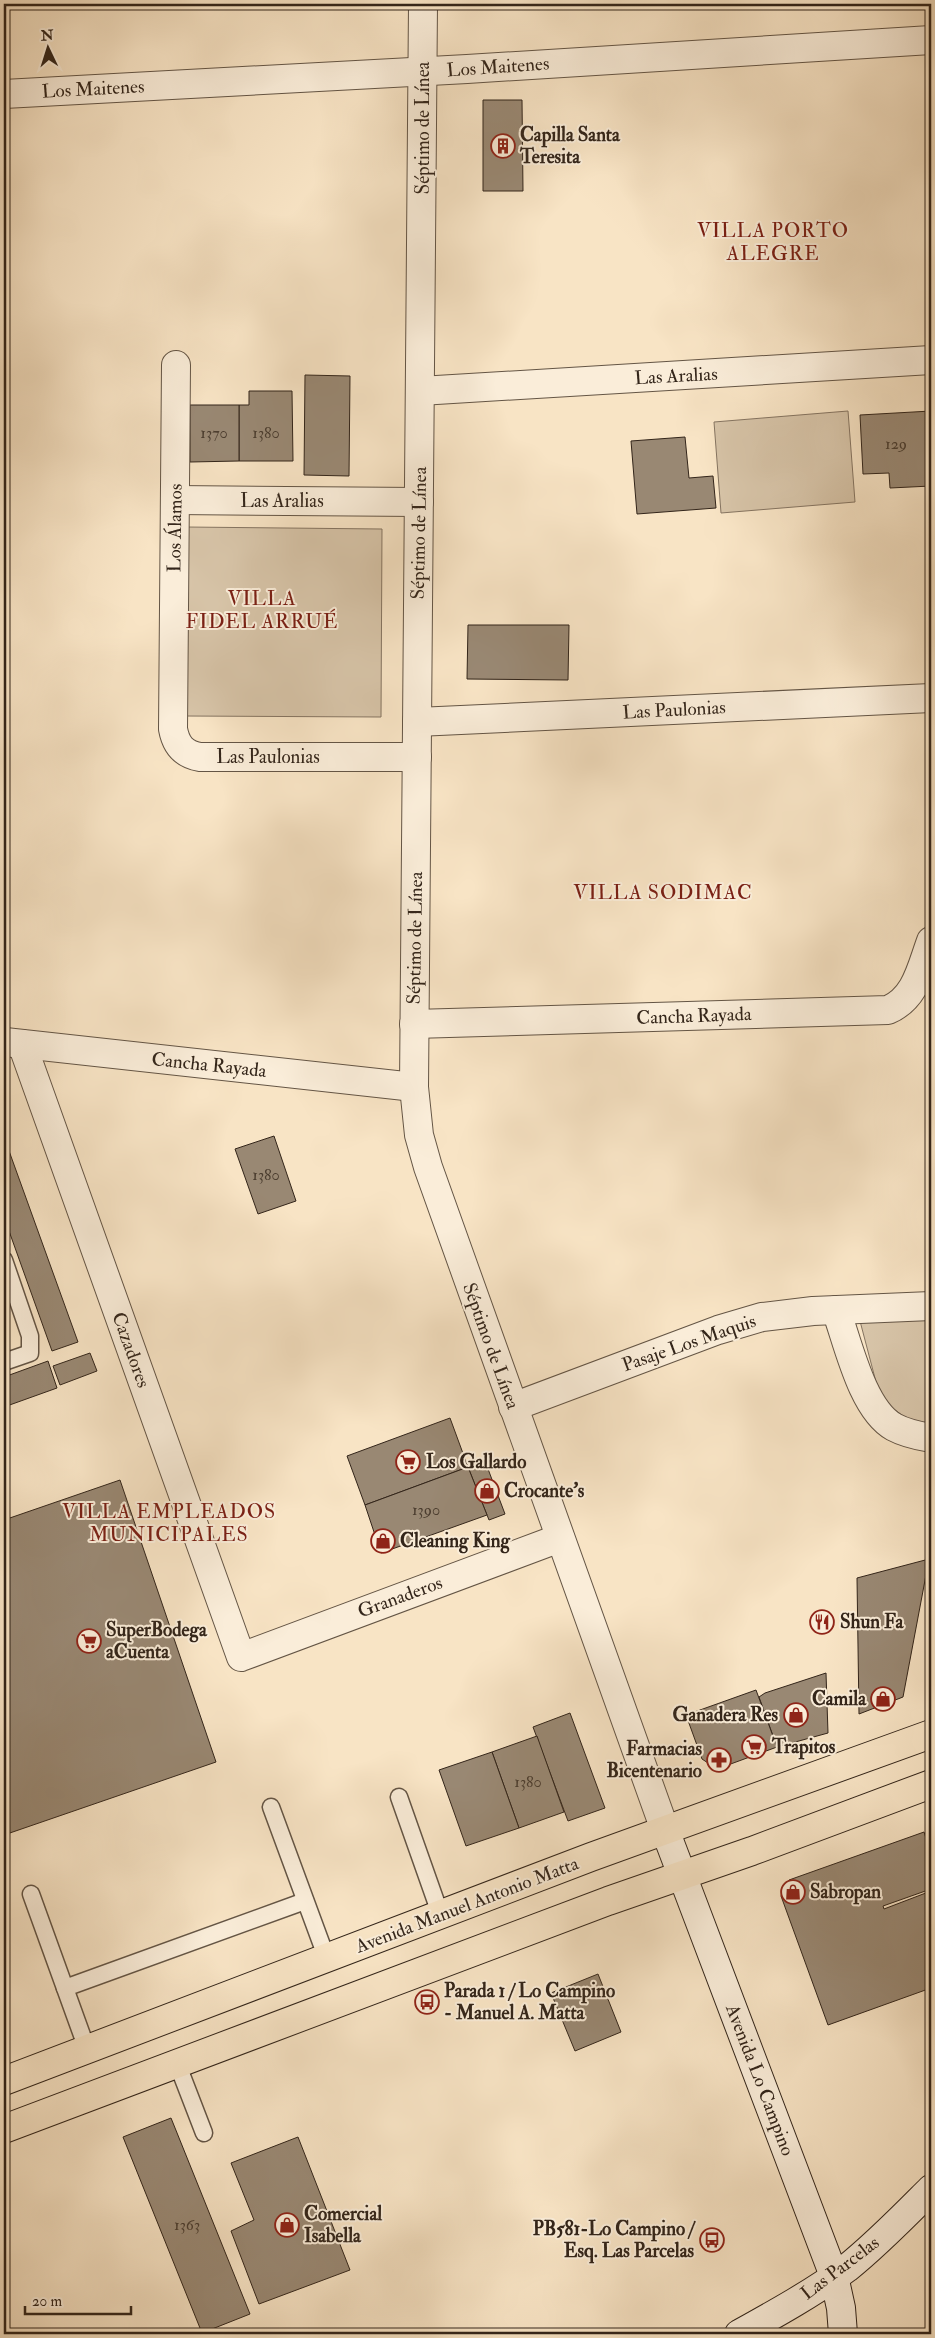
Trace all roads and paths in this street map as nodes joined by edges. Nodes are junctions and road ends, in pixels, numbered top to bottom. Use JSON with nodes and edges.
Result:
{"nodes":[{"id":1,"x":423,"y":4,"type":"edge"},
{"id":2,"x":931,"y":40,"type":"edge"},
{"id":3,"x":424,"y":72,"type":"junction"},
{"id":4,"x":4,"y":94,"type":"edge"},
{"id":5,"x":931,"y":360,"type":"edge"},
{"id":6,"x":176,"y":365,"type":"dead end"},
{"id":7,"x":420,"y":391,"type":"junction"},
{"id":8,"x":175,"y":500,"type":"junction"},
{"id":9,"x":419,"y":502,"type":"junction"},
{"id":10,"x":931,"y":698,"type":"edge"},
{"id":11,"x":417,"y":722,"type":"junction"},
{"id":12,"x":181,"y":749,"type":"joint"},
{"id":13,"x":417,"y":757,"type":"junction"},
{"id":14,"x":931,"y":941,"type":"edge"},
{"id":15,"x":414,"y":1024,"type":"junction"},
{"id":16,"x":13,"y":1043,"type":"edge"},
{"id":17,"x":414,"y":1087,"type":"junction"},
{"id":18,"x":4,"y":1260,"type":"edge"},
{"id":19,"x":931,"y":1306,"type":"edge"},
{"id":20,"x":836,"y":1310,"type":"junction"},
{"id":21,"x":4,"y":1362,"type":"edge"},
{"id":22,"x":513,"y":1407,"type":"junction"},
{"id":23,"x":931,"y":1438,"type":"edge"},
{"id":24,"x":560,"y":1538,"type":"junction"},
{"id":25,"x":241,"y":1657,"type":"joint"},
{"id":26,"x":931,"y":1734,"type":"edge"},
{"id":27,"x":931,"y":1784,"type":"edge"},
{"id":28,"x":399,"y":1797,"type":"dead end"},
{"id":29,"x":271,"y":1806,"type":"dead end"},
{"id":30,"x":665,"y":1830,"type":"junction"},
{"id":31,"x":682,"y":1875,"type":"junction"},
{"id":32,"x":31,"y":1894,"type":"dead end"},
{"id":33,"x":305,"y":1901,"type":"junction"},
{"id":34,"x":441,"y":1916,"type":"junction"},
{"id":35,"x":327,"y":1959,"type":"junction"},
{"id":36,"x":65,"y":1988,"type":"junction"},
{"id":37,"x":87,"y":2049,"type":"junction"},
{"id":38,"x":177,"y":2063,"type":"junction"},
{"id":39,"x":4,"y":2081,"type":"edge"},
{"id":40,"x":4,"y":2129,"type":"edge"},
{"id":41,"x":204,"y":2133,"type":"dead end"},
{"id":42,"x":931,"y":2189,"type":"edge"},
{"id":43,"x":834,"y":2276,"type":"junction"},
{"id":44,"x":739,"y":2334,"type":"edge"},
{"id":45,"x":843,"y":2334,"type":"edge"}],
"edges":[{"from":1,"to":3,"type":"street","name":"Séptimo de Línea"},
{"from":2,"to":3,"type":"street","name":"Los Maitenes"},
{"from":3,"to":4,"type":"street","name":"Los Maitenes"},
{"from":3,"to":7,"type":"street","name":"Séptimo de Línea"},
{"from":5,"to":7,"type":"street","name":"Las Aralias"},
{"from":6,"to":8,"type":"street","name":"Los Álamos"},
{"from":7,"to":9,"type":"street","name":"Séptimo de Línea"},
{"from":8,"to":9,"type":"street","name":"Las Aralias"},
{"from":8,"to":12,"type":"street","name":"Los Álamos"},
{"from":9,"to":11,"type":"street","name":"Séptimo de Línea"},
{"from":10,"to":11,"type":"street","name":"Las Paulonias"},
{"from":11,"to":13,"type":"street","name":"Séptimo de Línea"},
{"from":12,"to":13,"type":"street","name":"Las Paulonias"},
{"from":13,"to":15,"type":"street","name":"Séptimo de Línea"},
{"from":14,"to":15,"type":"street","name":"Cancha Rayada"},
{"from":15,"to":17,"type":"street","name":"Séptimo de Línea"},
{"from":16,"to":17,"type":"street","name":"Cancha Rayada"},
{"from":16,"to":25,"type":"street","name":"Cazadores"},
{"from":17,"to":22,"type":"street","name":"Séptimo de Línea"},
{"from":18,"to":21,"type":"lane"},
{"from":19,"to":20,"type":"street","name":"Pasaje Los Maquis"},
{"from":20,"to":22,"type":"street","name":"Pasaje Los Maquis"},
{"from":20,"to":23,"type":"street"},
{"from":22,"to":24,"type":"street","name":"Séptimo de Línea"},
{"from":24,"to":25,"type":"street","name":"Granaderos"},
{"from":24,"to":30,"type":"street","name":"Séptimo de Línea"},
{"from":26,"to":30,"type":"main road","name":"Avenida Manuel Antonio Matta"},
{"from":27,"to":31,"type":"main road"},
{"from":28,"to":34,"type":"lane"},
{"from":29,"to":33,"type":"lane"},
{"from":30,"to":31,"type":"street","name":"Avenida Lo Campino"},
{"from":30,"to":34,"type":"main road","name":"Avenida Manuel Antonio Matta"},
{"from":31,"to":38,"type":"main road"},
{"from":31,"to":43,"type":"street","name":"Avenida Lo Campino"},
{"from":32,"to":36,"type":"lane"},
{"from":33,"to":35,"type":"lane"},
{"from":33,"to":36,"type":"lane"},
{"from":34,"to":35,"type":"main road","name":"Avenida Manuel Antonio Matta"},
{"from":35,"to":37,"type":"main road","name":"Avenida Manuel Antonio Matta"},
{"from":36,"to":37,"type":"lane"},
{"from":37,"to":39,"type":"main road","name":"Avenida Manuel Antonio Matta"},
{"from":38,"to":40,"type":"main road"},
{"from":38,"to":41,"type":"lane"},
{"from":42,"to":43,"type":"street","name":"Las Parcelas"},
{"from":43,"to":44,"type":"street","name":"Las Parcelas"},
{"from":43,"to":45,"type":"street","name":"Avenida Lo Campino"}]}
